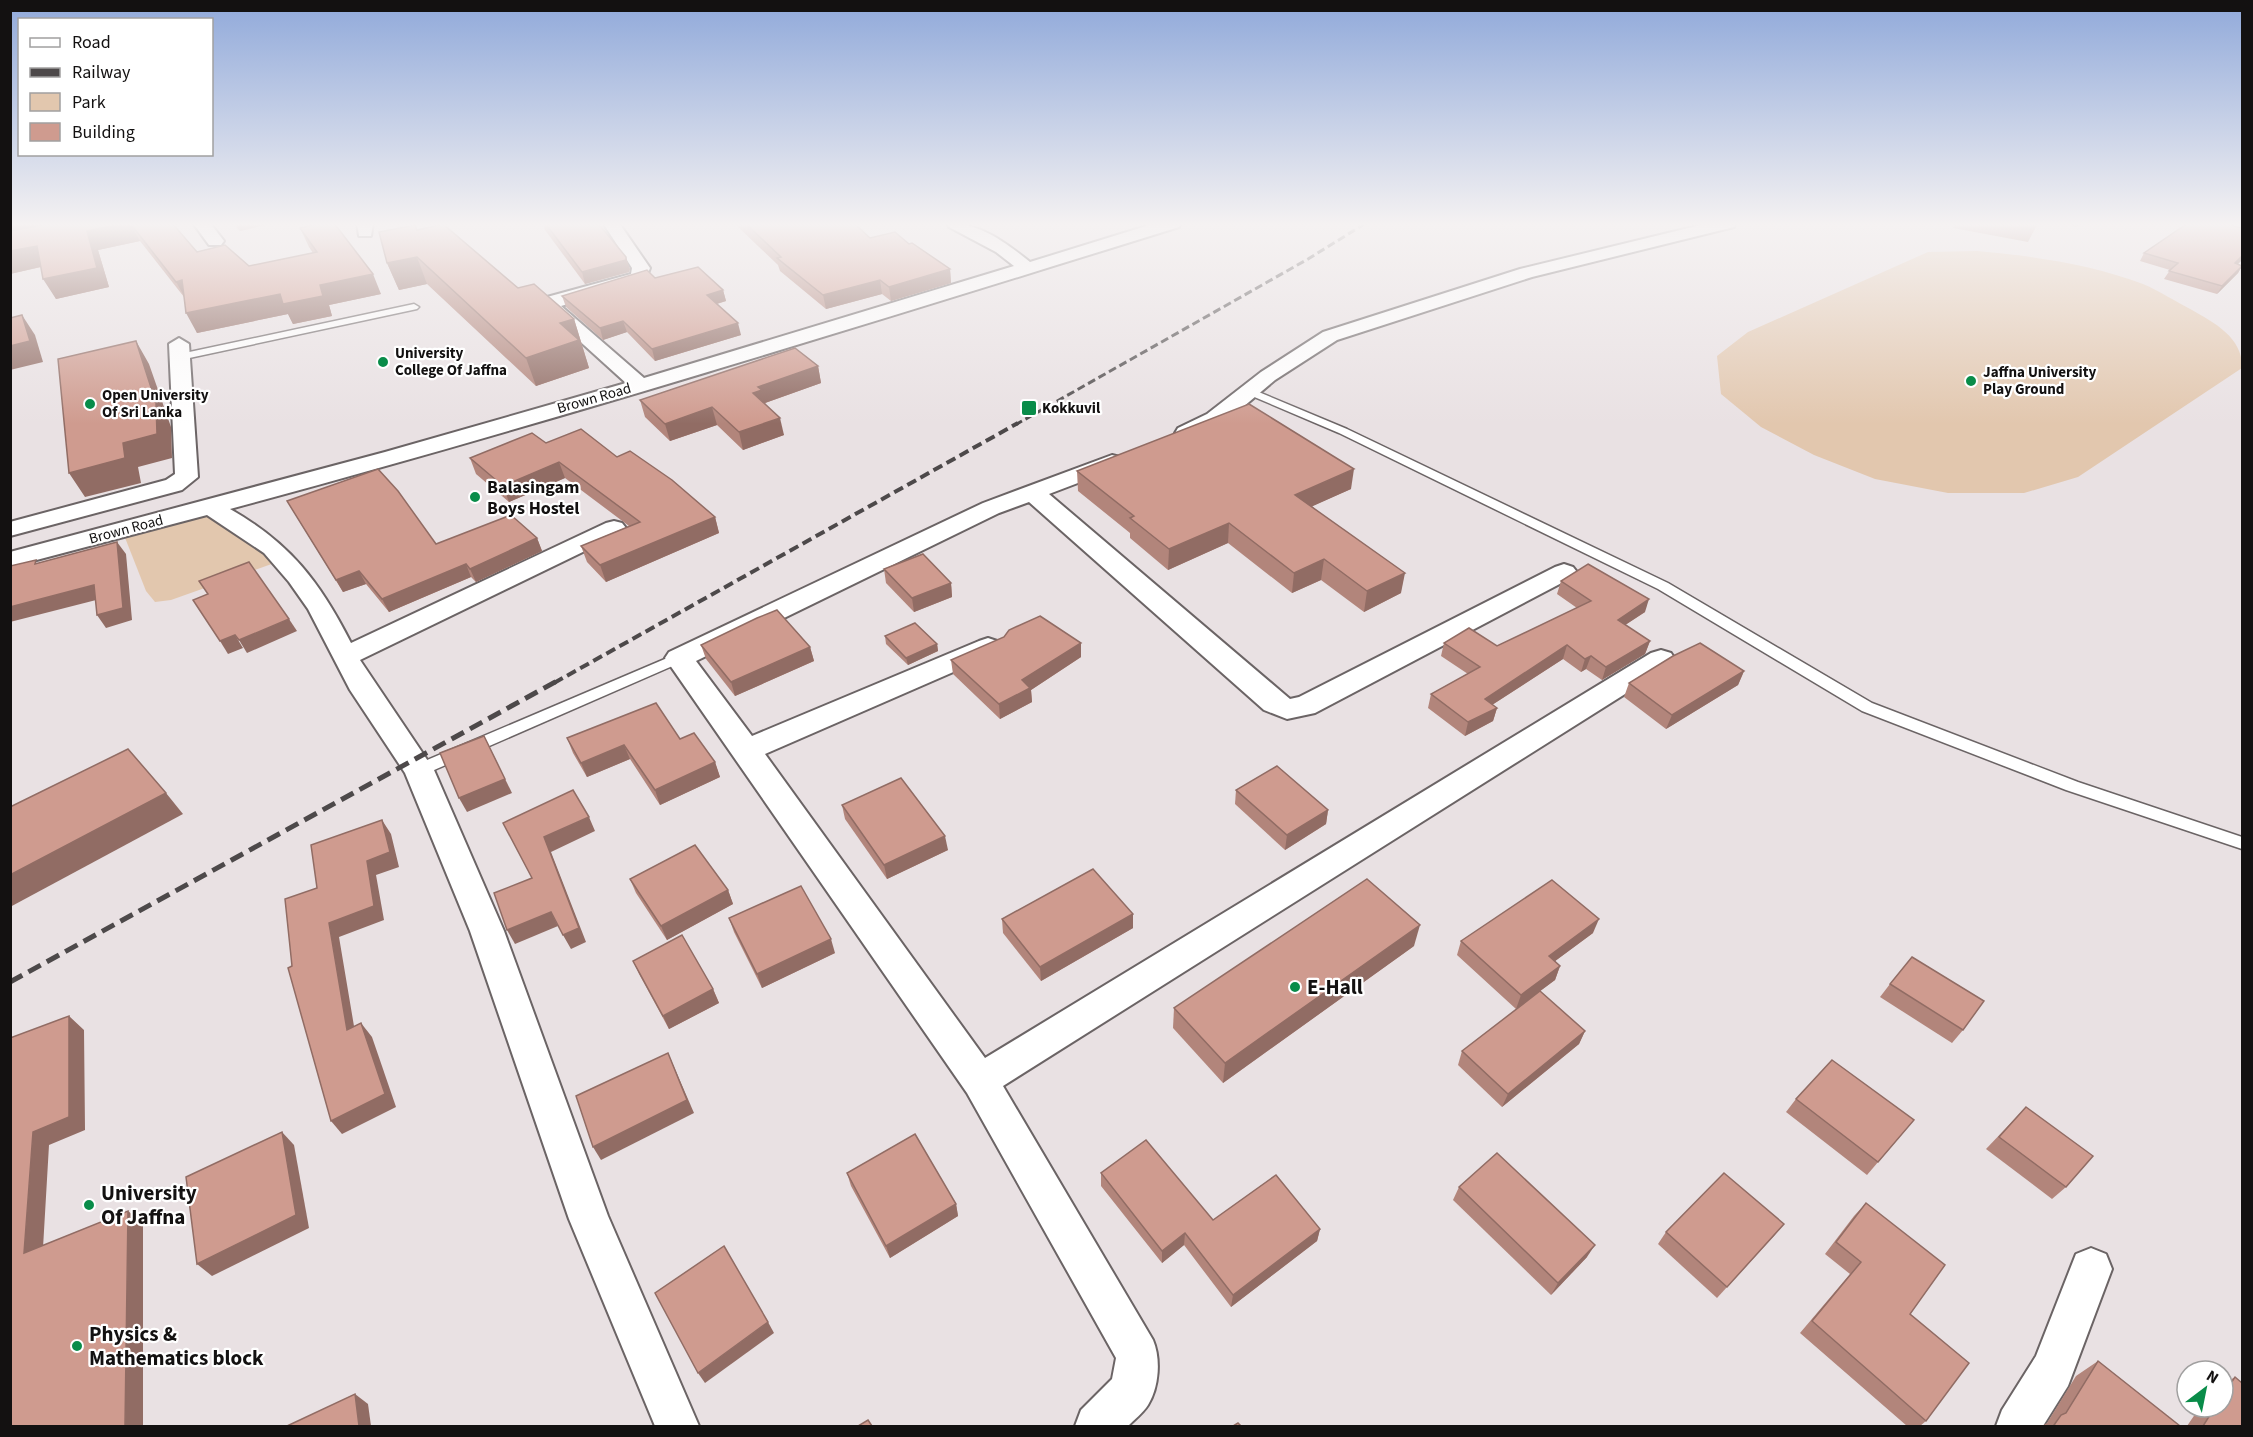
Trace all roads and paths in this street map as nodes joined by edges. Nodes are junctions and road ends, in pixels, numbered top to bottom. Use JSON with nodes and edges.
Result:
{"nodes":[{"id":1,"x":593,"y":290,"type":"edge"},
{"id":2,"x":954,"y":290,"type":"edge"},
{"id":3,"x":1473,"y":290,"type":"edge"},
{"id":4,"x":414,"y":307,"type":"dead end"},
{"id":5,"x":180,"y":350,"type":"joint"},
{"id":6,"x":640,"y":385,"type":"junction"},
{"id":7,"x":1249,"y":391,"type":"junction"},
{"id":8,"x":1167,"y":441,"type":"edge"},
{"id":9,"x":1136,"y":453,"type":"edge"},
{"id":10,"x":1031,"y":491,"type":"junction"},
{"id":11,"x":209,"y":506,"type":"junction"},
{"id":12,"x":614,"y":528,"type":"dead end"},
{"id":13,"x":10,"y":529,"type":"edge"},
{"id":14,"x":10,"y":560,"type":"edge"},
{"id":15,"x":1564,"y":572,"type":"dead end"},
{"id":16,"x":995,"y":643,"type":"edge"},
{"id":17,"x":344,"y":657,"type":"junction"},
{"id":18,"x":679,"y":658,"type":"junction"},
{"id":19,"x":1661,"y":658,"type":"dead end"},
{"id":20,"x":747,"y":750,"type":"junction"},
{"id":21,"x":419,"y":770,"type":"junction"},
{"id":22,"x":2242,"y":843,"type":"edge"},
{"id":23,"x":980,"y":1081,"type":"junction"},
{"id":24,"x":2091,"y":1269,"type":"dead end"},
{"id":25,"x":677,"y":1426,"type":"edge"},
{"id":26,"x":1097,"y":1426,"type":"edge"},
{"id":27,"x":2018,"y":1426,"type":"edge"}],
"edges":[{"from":1,"to":6,"type":"street"},
{"from":2,"to":6,"type":"street","name":"Brown Road"},
{"from":3,"to":7,"type":"street"},
{"from":4,"to":5,"type":"lane"},
{"from":5,"to":13,"type":"street"},
{"from":6,"to":11,"type":"street","name":"Brown Road"},
{"from":7,"to":8,"type":"street"},
{"from":7,"to":22,"type":"lane"},
{"from":9,"to":10,"type":"street"},
{"from":10,"to":15,"type":"street"},
{"from":10,"to":18,"type":"street"},
{"from":11,"to":14,"type":"street","name":"Brown Road"},
{"from":11,"to":17,"type":"street"},
{"from":12,"to":17,"type":"street"},
{"from":16,"to":20,"type":"street"},
{"from":17,"to":21,"type":"street"},
{"from":18,"to":20,"type":"street"},
{"from":18,"to":21,"type":"lane"},
{"from":19,"to":23,"type":"street"},
{"from":20,"to":23,"type":"street"},
{"from":21,"to":25,"type":"street"},
{"from":23,"to":26,"type":"street"},
{"from":24,"to":27,"type":"street"}]}
